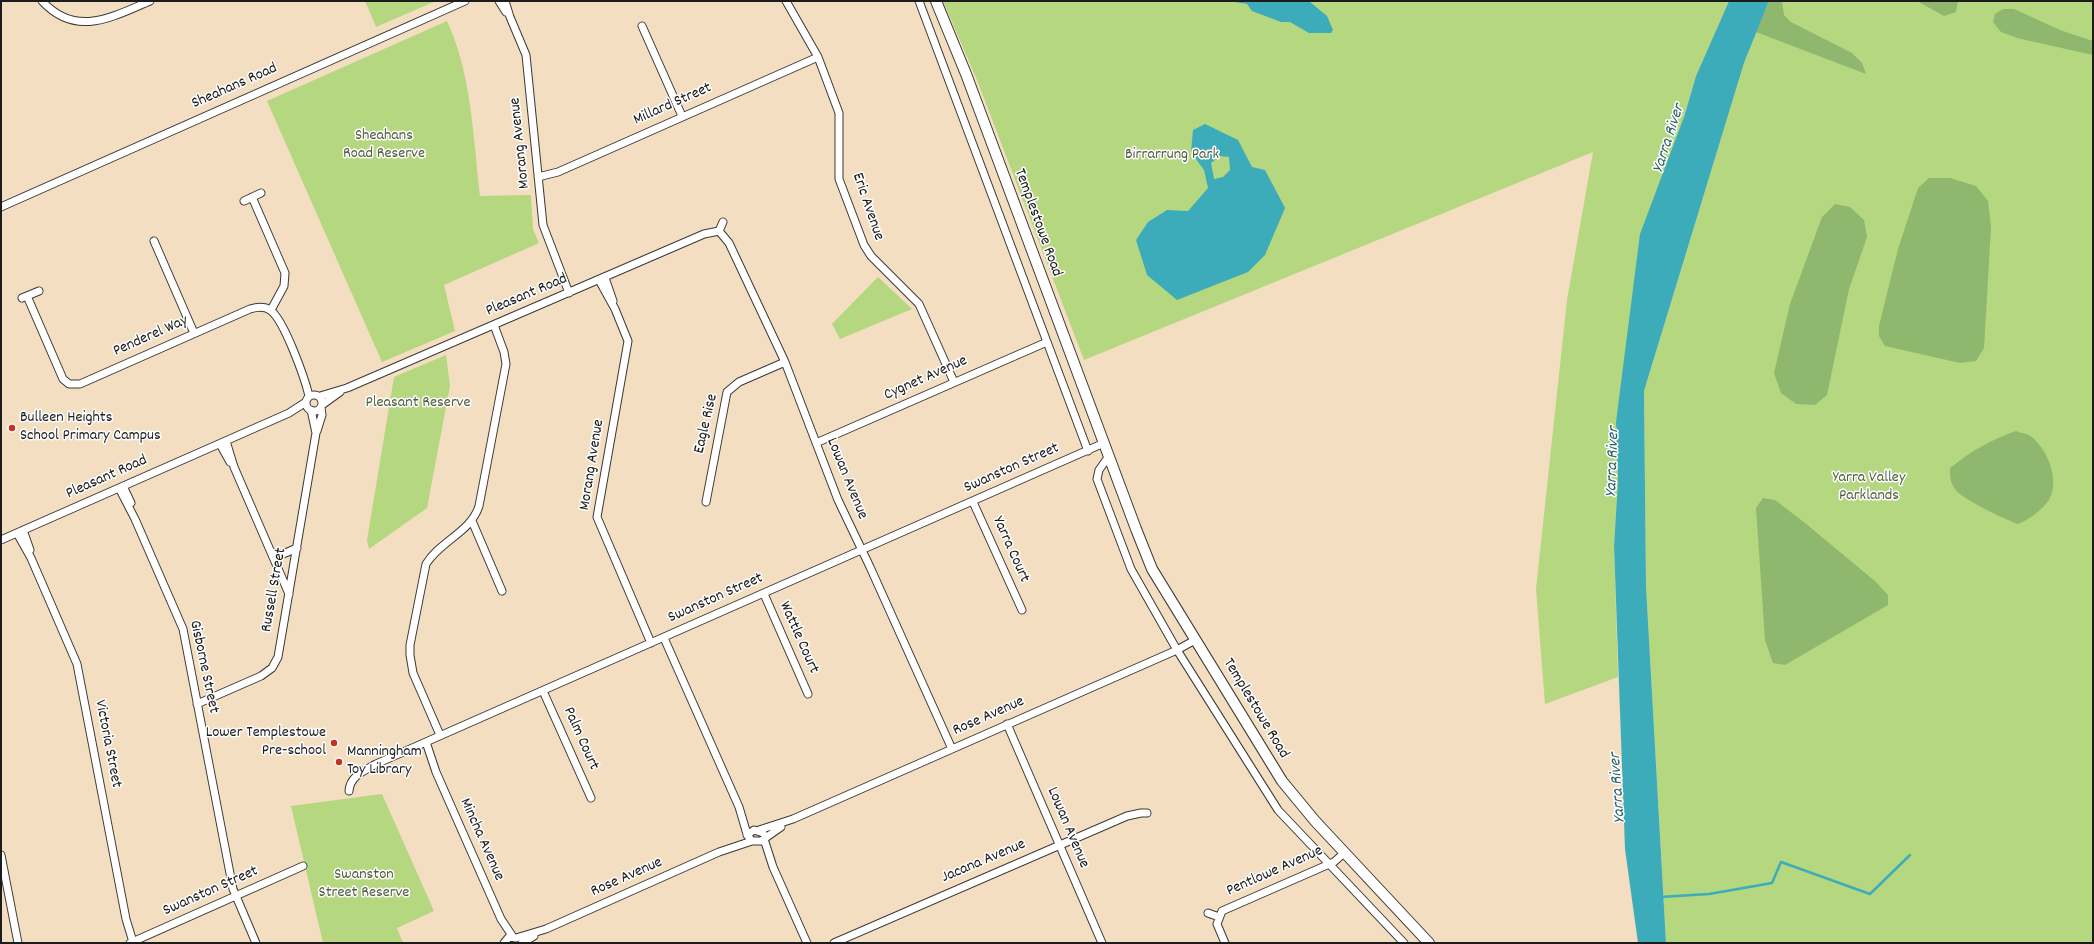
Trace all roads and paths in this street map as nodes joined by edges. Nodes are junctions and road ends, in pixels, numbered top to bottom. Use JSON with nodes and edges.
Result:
{"nodes":[{"id":1,"x":42,"y":1,"type":"edge"},
{"id":2,"x":150,"y":1,"type":"edge"},
{"id":3,"x":465,"y":1,"type":"edge"},
{"id":4,"x":499,"y":1,"type":"edge"},
{"id":5,"x":506,"y":1,"type":"edge"},
{"id":6,"x":786,"y":1,"type":"edge"},
{"id":7,"x":919,"y":1,"type":"edge"},
{"id":8,"x":936,"y":1,"type":"edge"},
{"id":9,"x":510,"y":17,"type":"junction"},
{"id":10,"x":642,"y":26,"type":"dead end"},
{"id":11,"x":818,"y":56,"type":"junction"},
{"id":12,"x":682,"y":116,"type":"junction"},
{"id":13,"x":538,"y":177,"type":"junction"},
{"id":14,"x":261,"y":193,"type":"dead end"},
{"id":15,"x":252,"y":197,"type":"junction"},
{"id":16,"x":17,"y":199,"type":"junction"},
{"id":17,"x":244,"y":201,"type":"dead end"},
{"id":18,"x":1,"y":202,"type":"edge"},
{"id":19,"x":1,"y":207,"type":"edge"},
{"id":20,"x":723,"y":222,"type":"dead end"},
{"id":21,"x":719,"y":231,"type":"junction"},
{"id":22,"x":154,"y":241,"type":"dead end"},
{"id":23,"x":602,"y":279,"type":"junction"},
{"id":24,"x":39,"y":291,"type":"dead end"},
{"id":25,"x":571,"y":292,"type":"junction"},
{"id":26,"x":271,"y":310,"type":"junction"},
{"id":27,"x":494,"y":325,"type":"junction"},
{"id":28,"x":194,"y":333,"type":"junction"},
{"id":29,"x":1046,"y":342,"type":"junction"},
{"id":30,"x":785,"y":362,"type":"junction"},
{"id":31,"x":954,"y":382,"type":"junction"},
{"id":32,"x":347,"y":388,"type":"junction"},
{"id":33,"x":313,"y":397,"type":"junction"},
{"id":34,"x":322,"y":406,"type":"junction"},
{"id":35,"x":310,"y":410,"type":"junction"},
{"id":36,"x":289,"y":413,"type":"junction"},
{"id":37,"x":316,"y":433,"type":"junction"},
{"id":38,"x":223,"y":443,"type":"junction"},
{"id":39,"x":816,"y":443,"type":"junction"},
{"id":40,"x":1104,"y":444,"type":"junction"},
{"id":41,"x":1088,"y":451,"type":"junction"},
{"id":42,"x":1109,"y":456,"type":"junction"},
{"id":43,"x":121,"y":487,"type":"junction"},
{"id":44,"x":706,"y":502,"type":"dead end"},
{"id":45,"x":973,"y":502,"type":"junction"},
{"id":46,"x":472,"y":521,"type":"junction"},
{"id":47,"x":20,"y":532,"type":"junction"},
{"id":48,"x":1,"y":540,"type":"edge"},
{"id":49,"x":297,"y":548,"type":"junction"},
{"id":50,"x":862,"y":550,"type":"junction"},
{"id":51,"x":271,"y":552,"type":"junction"},
{"id":52,"x":502,"y":591,"type":"dead end"},
{"id":53,"x":289,"y":594,"type":"junction"},
{"id":54,"x":764,"y":594,"type":"junction"},
{"id":55,"x":1022,"y":610,"type":"dead end"},
{"id":56,"x":664,"y":638,"type":"junction"},
{"id":57,"x":1195,"y":640,"type":"junction"},
{"id":58,"x":651,"y":643,"type":"junction"},
{"id":59,"x":1177,"y":650,"type":"junction"},
{"id":60,"x":544,"y":691,"type":"junction"},
{"id":61,"x":808,"y":694,"type":"dead end"},
{"id":62,"x":197,"y":704,"type":"junction"},
{"id":63,"x":1007,"y":724,"type":"junction"},
{"id":64,"x":440,"y":736,"type":"junction"},
{"id":65,"x":423,"y":743,"type":"junction"},
{"id":66,"x":952,"y":749,"type":"junction"},
{"id":67,"x":349,"y":791,"type":"dead end"},
{"id":68,"x":591,"y":798,"type":"dead end"},
{"id":69,"x":739,"y":807,"type":"junction"},
{"id":70,"x":1148,"y":813,"type":"dead end"},
{"id":71,"x":793,"y":819,"type":"junction"},
{"id":72,"x":757,"y":830,"type":"junction"},
{"id":73,"x":747,"y":834,"type":"junction"},
{"id":74,"x":760,"y":840,"type":"junction"},
{"id":75,"x":1060,"y":845,"type":"junction"},
{"id":76,"x":719,"y":852,"type":"junction"},
{"id":77,"x":1344,"y":853,"type":"junction"},
{"id":78,"x":1,"y":855,"type":"edge"},
{"id":79,"x":1328,"y":864,"type":"junction"},
{"id":80,"x":303,"y":866,"type":"dead end"},
{"id":81,"x":236,"y":896,"type":"junction"},
{"id":82,"x":1208,"y":913,"type":"dead end"},
{"id":83,"x":1219,"y":917,"type":"junction"},
{"id":84,"x":501,"y":919,"type":"junction"},
{"id":85,"x":518,"y":940,"type":"edge"},
{"id":86,"x":505,"y":941,"type":"edge"},
{"id":87,"x":132,"y":942,"type":"edge"},
{"id":88,"x":18,"y":943,"type":"edge"},
{"id":89,"x":256,"y":943,"type":"edge"},
{"id":90,"x":807,"y":943,"type":"edge"},
{"id":91,"x":834,"y":943,"type":"edge"},
{"id":92,"x":1102,"y":943,"type":"edge"},
{"id":93,"x":1225,"y":943,"type":"edge"},
{"id":94,"x":1404,"y":943,"type":"edge"},
{"id":95,"x":1429,"y":943,"type":"edge"}],
"edges":[{"from":1,"to":2,"type":"street"},
{"from":3,"to":16,"type":"street","name":"Sheahans Road"},
{"from":4,"to":9,"type":"street","name":"Morang Avenue"},
{"from":5,"to":9,"type":"street","name":"Morang Avenue"},
{"from":6,"to":11,"type":"street","name":"Eric Avenue"},
{"from":7,"to":29,"type":"street","name":"Templestowe Road"},
{"from":8,"to":40,"type":"main road","name":"Templestowe Road"},
{"from":9,"to":13,"type":"street","name":"Morang Avenue"},
{"from":10,"to":12,"type":"street"},
{"from":11,"to":12,"type":"street","name":"Millard Street"},
{"from":11,"to":31,"type":"street","name":"Eric Avenue"},
{"from":12,"to":13,"type":"street","name":"Millard Street"},
{"from":13,"to":25,"type":"street","name":"Morang Avenue"},
{"from":14,"to":15,"type":"street"},
{"from":15,"to":17,"type":"street"},
{"from":15,"to":26,"type":"street"},
{"from":16,"to":18,"type":"street","name":"Sheahans Road"},
{"from":16,"to":19,"type":"street","name":"Sheahans Road"},
{"from":20,"to":21,"type":"street"},
{"from":21,"to":23,"type":"street","name":"Pleasant Road"},
{"from":21,"to":30,"type":"street","name":"Lowan Avenue"},
{"from":22,"to":28,"type":"street"},
{"from":23,"to":25,"type":"street","name":"Pleasant Road"},
{"from":23,"to":58,"type":"street","name":"Morang Avenue"},
{"from":24,"to":28,"type":"street","name":"Penderel Way"},
{"from":25,"to":27,"type":"street","name":"Pleasant Road"},
{"from":26,"to":28,"type":"street","name":"Penderel Way"},
{"from":26,"to":33,"type":"street"},
{"from":27,"to":32,"type":"street","name":"Pleasant Road"},
{"from":27,"to":46,"type":"street"},
{"from":29,"to":31,"type":"street","name":"Cygnet Avenue"},
{"from":29,"to":41,"type":"street","name":"Templestowe Road"},
{"from":30,"to":39,"type":"street","name":"Lowan Avenue"},
{"from":30,"to":44,"type":"street","name":"Eagle Rise"},
{"from":31,"to":39,"type":"street","name":"Cygnet Avenue"},
{"from":32,"to":33,"type":"street","name":"Pleasant Road"},
{"from":32,"to":34,"type":"street","name":"Pleasant Road"},
{"from":33,"to":34,"type":"street"},
{"from":33,"to":35,"type":"street","name":"Russell Street"},
{"from":33,"to":36,"type":"street","name":"Pleasant Road"},
{"from":34,"to":35,"type":"street","name":"Pleasant Road"},
{"from":34,"to":37,"type":"street","name":"Russell Street"},
{"from":35,"to":36,"type":"street","name":"Pleasant Road"},
{"from":35,"to":37,"type":"street","name":"Russell Street"},
{"from":36,"to":38,"type":"street","name":"Pleasant Road"},
{"from":37,"to":49,"type":"street","name":"Russell Street"},
{"from":38,"to":43,"type":"street","name":"Pleasant Road"},
{"from":38,"to":51,"type":"street"},
{"from":39,"to":50,"type":"street","name":"Lowan Avenue"},
{"from":40,"to":41,"type":"street","name":"Swanston Street"},
{"from":40,"to":42,"type":"main road","name":"Templestowe Road"},
{"from":41,"to":45,"type":"street","name":"Swanston Street"},
{"from":42,"to":57,"type":"main road","name":"Templestowe Road"},
{"from":42,"to":59,"type":"street","name":"Templestowe Road"},
{"from":43,"to":47,"type":"street","name":"Pleasant Road"},
{"from":43,"to":62,"type":"street","name":"Gisborne Street"},
{"from":45,"to":50,"type":"street","name":"Swanston Street"},
{"from":45,"to":55,"type":"street","name":"Yarra Court"},
{"from":46,"to":52,"type":"street"},
{"from":46,"to":64,"type":"street"},
{"from":47,"to":48,"type":"street","name":"Pleasant Road"},
{"from":47,"to":87,"type":"street","name":"Victoria Street"},
{"from":49,"to":51,"type":"street"},
{"from":49,"to":53,"type":"street","name":"Russell Street"},
{"from":50,"to":54,"type":"street","name":"Swanston Street"},
{"from":50,"to":66,"type":"street","name":"Lowan Avenue"},
{"from":51,"to":53,"type":"street"},
{"from":53,"to":62,"type":"street","name":"Russell Street"},
{"from":54,"to":56,"type":"street","name":"Swanston Street"},
{"from":54,"to":61,"type":"street","name":"Wattle Court"},
{"from":56,"to":58,"type":"street","name":"Swanston Street"},
{"from":56,"to":69,"type":"street"},
{"from":57,"to":59,"type":"street","name":"Rose Avenue"},
{"from":57,"to":77,"type":"main road","name":"Templestowe Road"},
{"from":58,"to":60,"type":"street","name":"Swanston Street"},
{"from":59,"to":63,"type":"street","name":"Rose Avenue"},
{"from":59,"to":79,"type":"street","name":"Templestowe Road"},
{"from":60,"to":64,"type":"street","name":"Swanston Street"},
{"from":60,"to":68,"type":"street","name":"Palm Court"},
{"from":62,"to":81,"type":"street","name":"Gisborne Street"},
{"from":63,"to":66,"type":"street","name":"Rose Avenue"},
{"from":63,"to":75,"type":"street","name":"Lowan Avenue"},
{"from":64,"to":65,"type":"street","name":"Swanston Street"},
{"from":65,"to":67,"type":"street","name":"Swanston Street"},
{"from":65,"to":84,"type":"street","name":"Mincha Avenue"},
{"from":66,"to":71,"type":"street","name":"Rose Avenue"},
{"from":69,"to":72,"type":"street"},
{"from":69,"to":73,"type":"street"},
{"from":70,"to":75,"type":"street","name":"Jacana Avenue"},
{"from":71,"to":72,"type":"street","name":"Rose Avenue"},
{"from":71,"to":74,"type":"street","name":"Rose Avenue"},
{"from":72,"to":73,"type":"street","name":"Rose Avenue"},
{"from":72,"to":74,"type":"street"},
{"from":73,"to":74,"type":"street"},
{"from":73,"to":76,"type":"street","name":"Rose Avenue"},
{"from":74,"to":76,"type":"street","name":"Rose Avenue"},
{"from":74,"to":90,"type":"street"},
{"from":75,"to":91,"type":"street","name":"Jacana Avenue"},
{"from":75,"to":92,"type":"street","name":"Lowan Avenue"},
{"from":76,"to":85,"type":"street","name":"Rose Avenue"},
{"from":77,"to":79,"type":"street","name":"Pentlowe Avenue"},
{"from":77,"to":95,"type":"main road","name":"Templestowe Road"},
{"from":78,"to":88,"type":"street"},
{"from":79,"to":83,"type":"street","name":"Pentlowe Avenue"},
{"from":79,"to":94,"type":"street","name":"Templestowe Road"},
{"from":80,"to":81,"type":"street","name":"Swanston Street"},
{"from":81,"to":87,"type":"street","name":"Swanston Street"},
{"from":81,"to":89,"type":"street","name":"Gisborne Street"},
{"from":82,"to":83,"type":"street","name":"Pentlowe Avenue"},
{"from":83,"to":93,"type":"street","name":"Pentlowe Avenue"},
{"from":84,"to":85,"type":"street","name":"Mincha Avenue"},
{"from":84,"to":86,"type":"street","name":"Mincha Avenue"},
{"from":85,"to":86,"type":"street","name":"Rose Avenue"}]}
